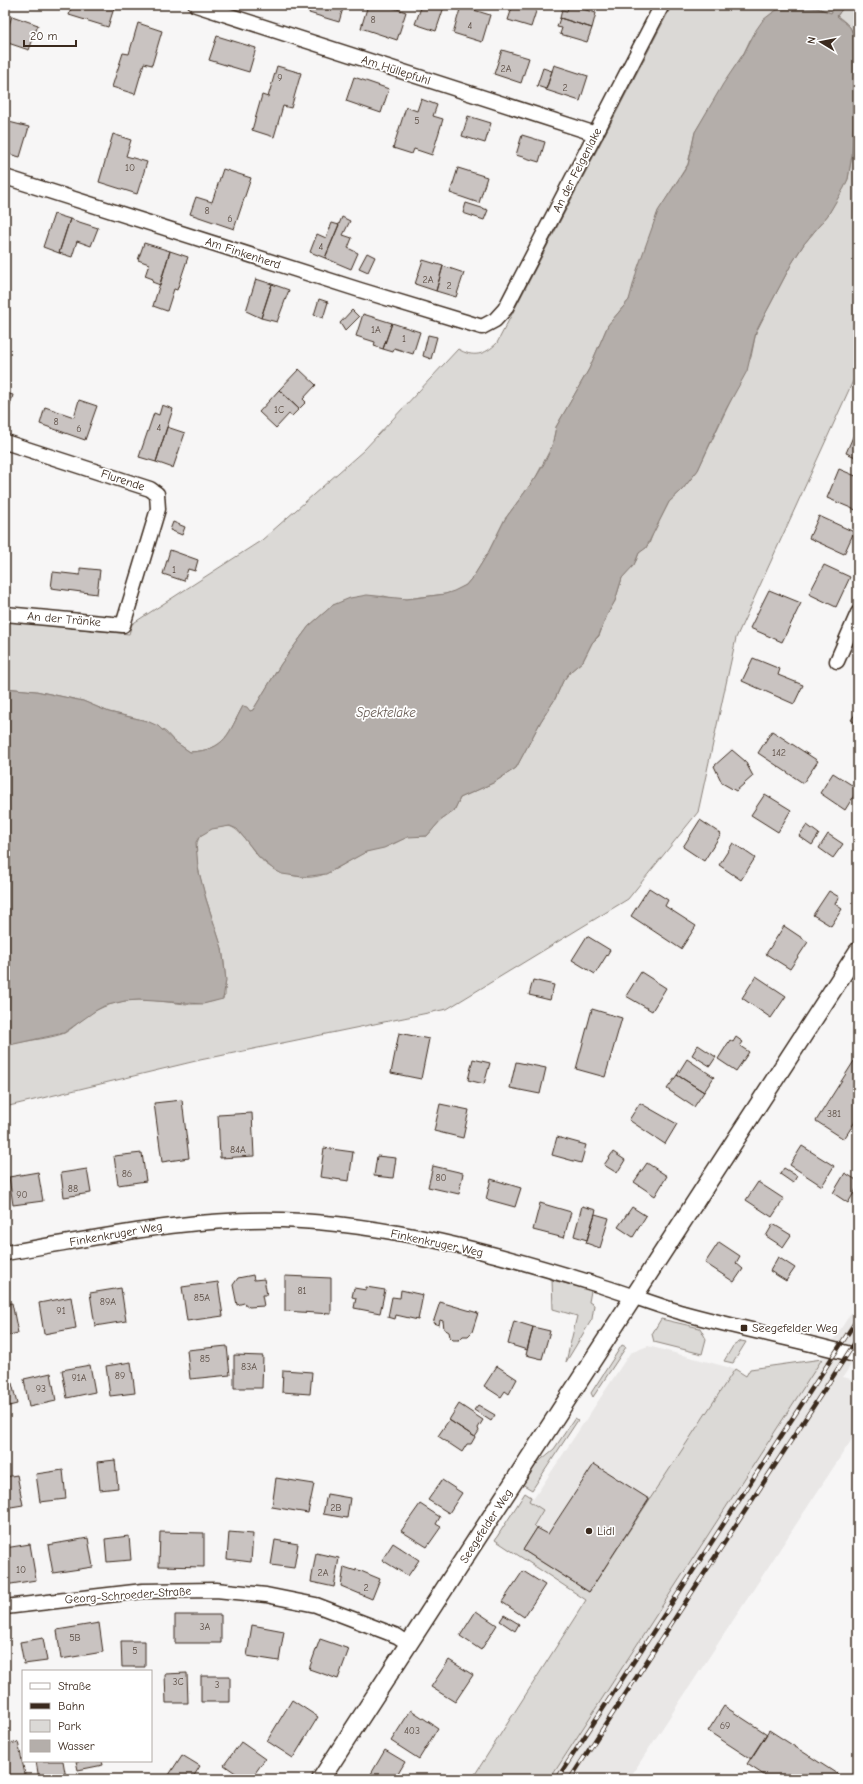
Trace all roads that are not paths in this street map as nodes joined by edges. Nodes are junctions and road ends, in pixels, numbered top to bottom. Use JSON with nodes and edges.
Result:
{"nodes":[{"id":1,"x":196,"y":5,"type":"edge"},
{"id":2,"x":662,"y":5,"type":"edge"},
{"id":3,"x":596,"y":134,"type":"junction"},
{"id":4,"x":5,"y":177,"type":"edge"},
{"id":5,"x":482,"y":327,"type":"joint"},
{"id":6,"x":5,"y":442,"type":"edge"},
{"id":7,"x":858,"y":613,"type":"edge"},
{"id":8,"x":5,"y":614,"type":"edge"},
{"id":9,"x":123,"y":625,"type":"joint"},
{"id":10,"x":837,"y":661,"type":"dead end"},
{"id":11,"x":858,"y":951,"type":"edge"},
{"id":12,"x":5,"y":1253,"type":"edge"},
{"id":13,"x":634,"y":1297,"type":"junction"},
{"id":14,"x":858,"y":1356,"type":"edge"},
{"id":15,"x":5,"y":1607,"type":"edge"},
{"id":16,"x":409,"y":1644,"type":"junction"},
{"id":17,"x":321,"y":1779,"type":"edge"}],
"edges":[{"from":1,"to":3,"type":"street","name":"Am Hüllepfuhl"},
{"from":2,"to":3,"type":"street","name":"An der Felgenlake"},
{"from":3,"to":5,"type":"street","name":"An der Felgenlake"},
{"from":4,"to":5,"type":"street","name":"Am Finkenherd"},
{"from":6,"to":9,"type":"street","name":"Flurende"},
{"from":7,"to":10,"type":"street"},
{"from":8,"to":9,"type":"street","name":"An der Tränke"},
{"from":11,"to":13,"type":"street","name":"Seegefelder Weg"},
{"from":12,"to":13,"type":"street","name":"Finkenkruger Weg"},
{"from":13,"to":14,"type":"street","name":"Finkenkruger Weg"},
{"from":13,"to":16,"type":"street","name":"Seegefelder Weg"},
{"from":15,"to":16,"type":"street","name":"Georg-Schroeder-Straße"},
{"from":16,"to":17,"type":"street","name":"Seegefelder Weg"}]}
